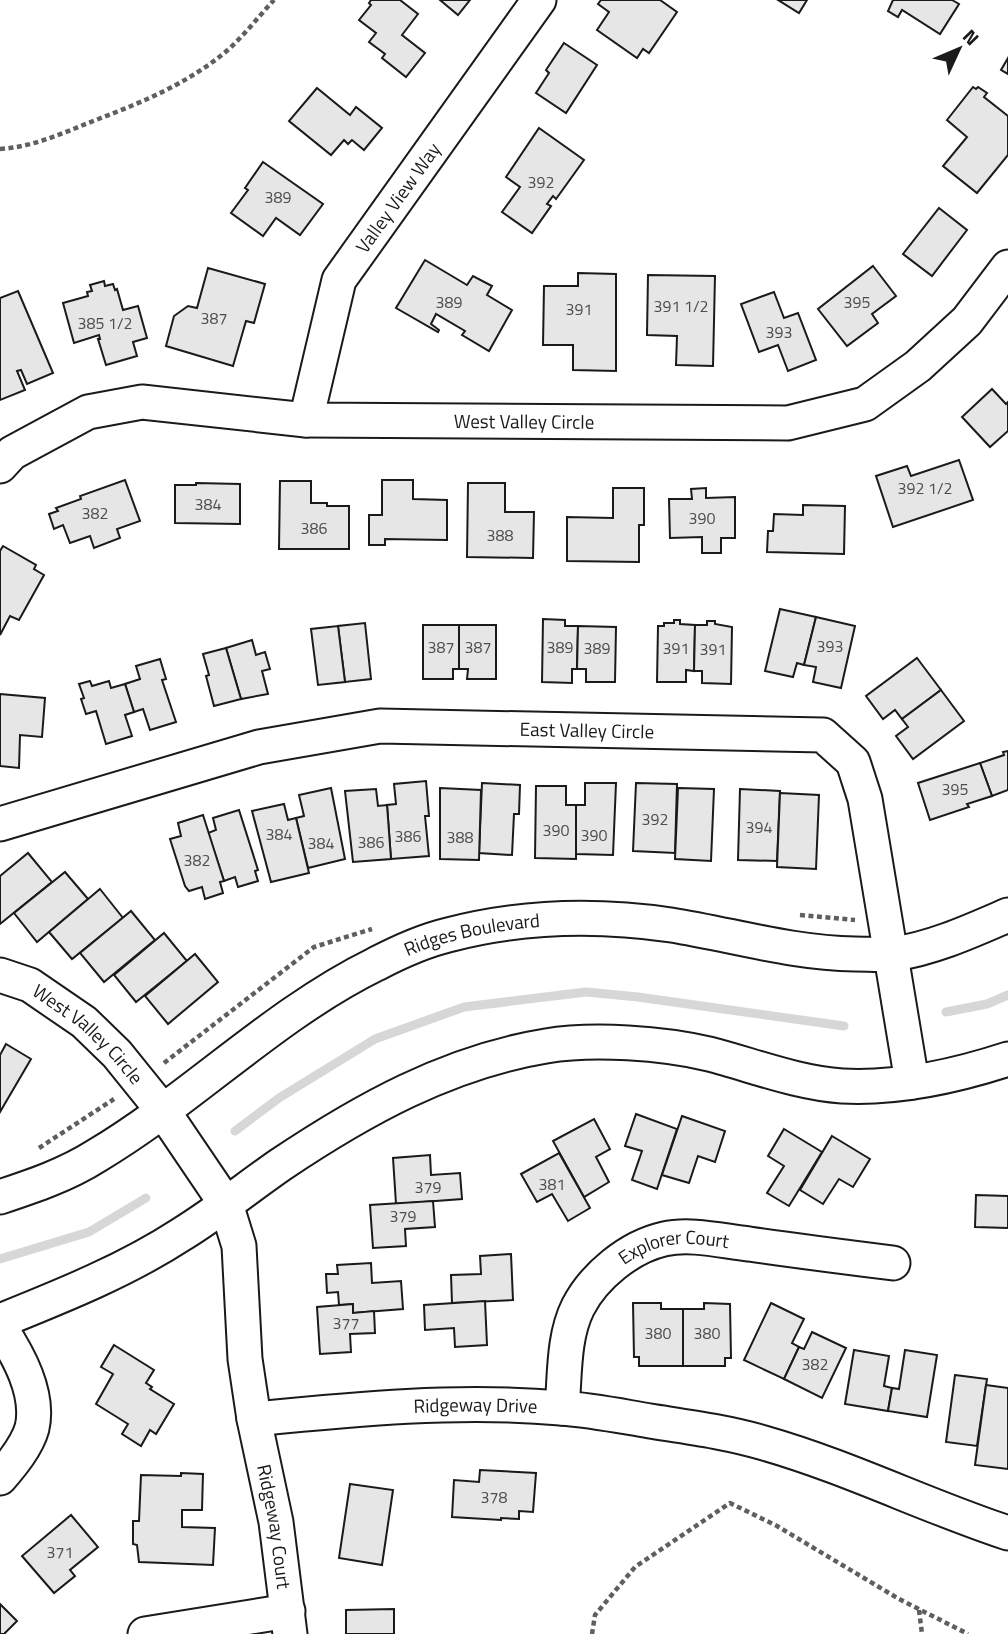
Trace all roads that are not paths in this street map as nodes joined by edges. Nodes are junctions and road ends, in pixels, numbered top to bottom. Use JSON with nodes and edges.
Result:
{"nodes":[{"id":1,"x":539,"y":0,"type":"edge"},
{"id":2,"x":1008,"y":267,"type":"edge"},
{"id":3,"x":306,"y":420,"type":"junction"},
{"id":4,"x":0,"y":466,"type":"edge"},
{"id":5,"x":0,"y":824,"type":"edge"},
{"id":6,"x":1008,"y":915,"type":"edge"},
{"id":7,"x":891,"y":954,"type":"junction"},
{"id":8,"x":0,"y":975,"type":"edge"},
{"id":9,"x":1008,"y":1059,"type":"edge"},
{"id":10,"x":912,"y":1082,"type":"junction"},
{"id":11,"x":163,"y":1111,"type":"junction"},
{"id":12,"x":0,"y":1197,"type":"edge"},
{"id":13,"x":226,"y":1205,"type":"junction"},
{"id":14,"x":893,"y":1263,"type":"dead end"},
{"id":15,"x":0,"y":1321,"type":"edge"},
{"id":16,"x":0,"y":1327,"type":"edge"},
{"id":17,"x":562,"y":1408,"type":"junction"},
{"id":18,"x":254,"y":1419,"type":"junction"},
{"id":19,"x":0,"y":1478,"type":"edge"},
{"id":20,"x":1008,"y":1533,"type":"edge"},
{"id":21,"x":289,"y":1622,"type":"edge"},
{"id":22,"x":145,"y":1634,"type":"edge"}],
"edges":[{"from":1,"to":3,"type":"street","name":"Valley View Way"},
{"from":2,"to":3,"type":"street","name":"West Valley Circle"},
{"from":3,"to":4,"type":"street","name":"West Valley Circle"},
{"from":5,"to":7,"type":"street","name":"East Valley Circle"},
{"from":6,"to":7,"type":"street","name":"Ridges Boulevard"},
{"from":7,"to":10,"type":"street","name":"East Valley Circle"},
{"from":7,"to":11,"type":"street","name":"Ridges Boulevard"},
{"from":8,"to":11,"type":"street","name":"West Valley Circle"},
{"from":9,"to":10,"type":"street"},
{"from":10,"to":13,"type":"street"},
{"from":11,"to":12,"type":"street","name":"Ridges Boulevard"},
{"from":11,"to":13,"type":"street"},
{"from":13,"to":15,"type":"street"},
{"from":13,"to":18,"type":"street"},
{"from":14,"to":17,"type":"street","name":"Explorer Court"},
{"from":16,"to":19,"type":"street"},
{"from":17,"to":18,"type":"street","name":"Ridgeway Drive"},
{"from":17,"to":20,"type":"street","name":"Ridgeway Drive"},
{"from":18,"to":21,"type":"street","name":"Ridgeway Court"},
{"from":21,"to":22,"type":"street"}]}
